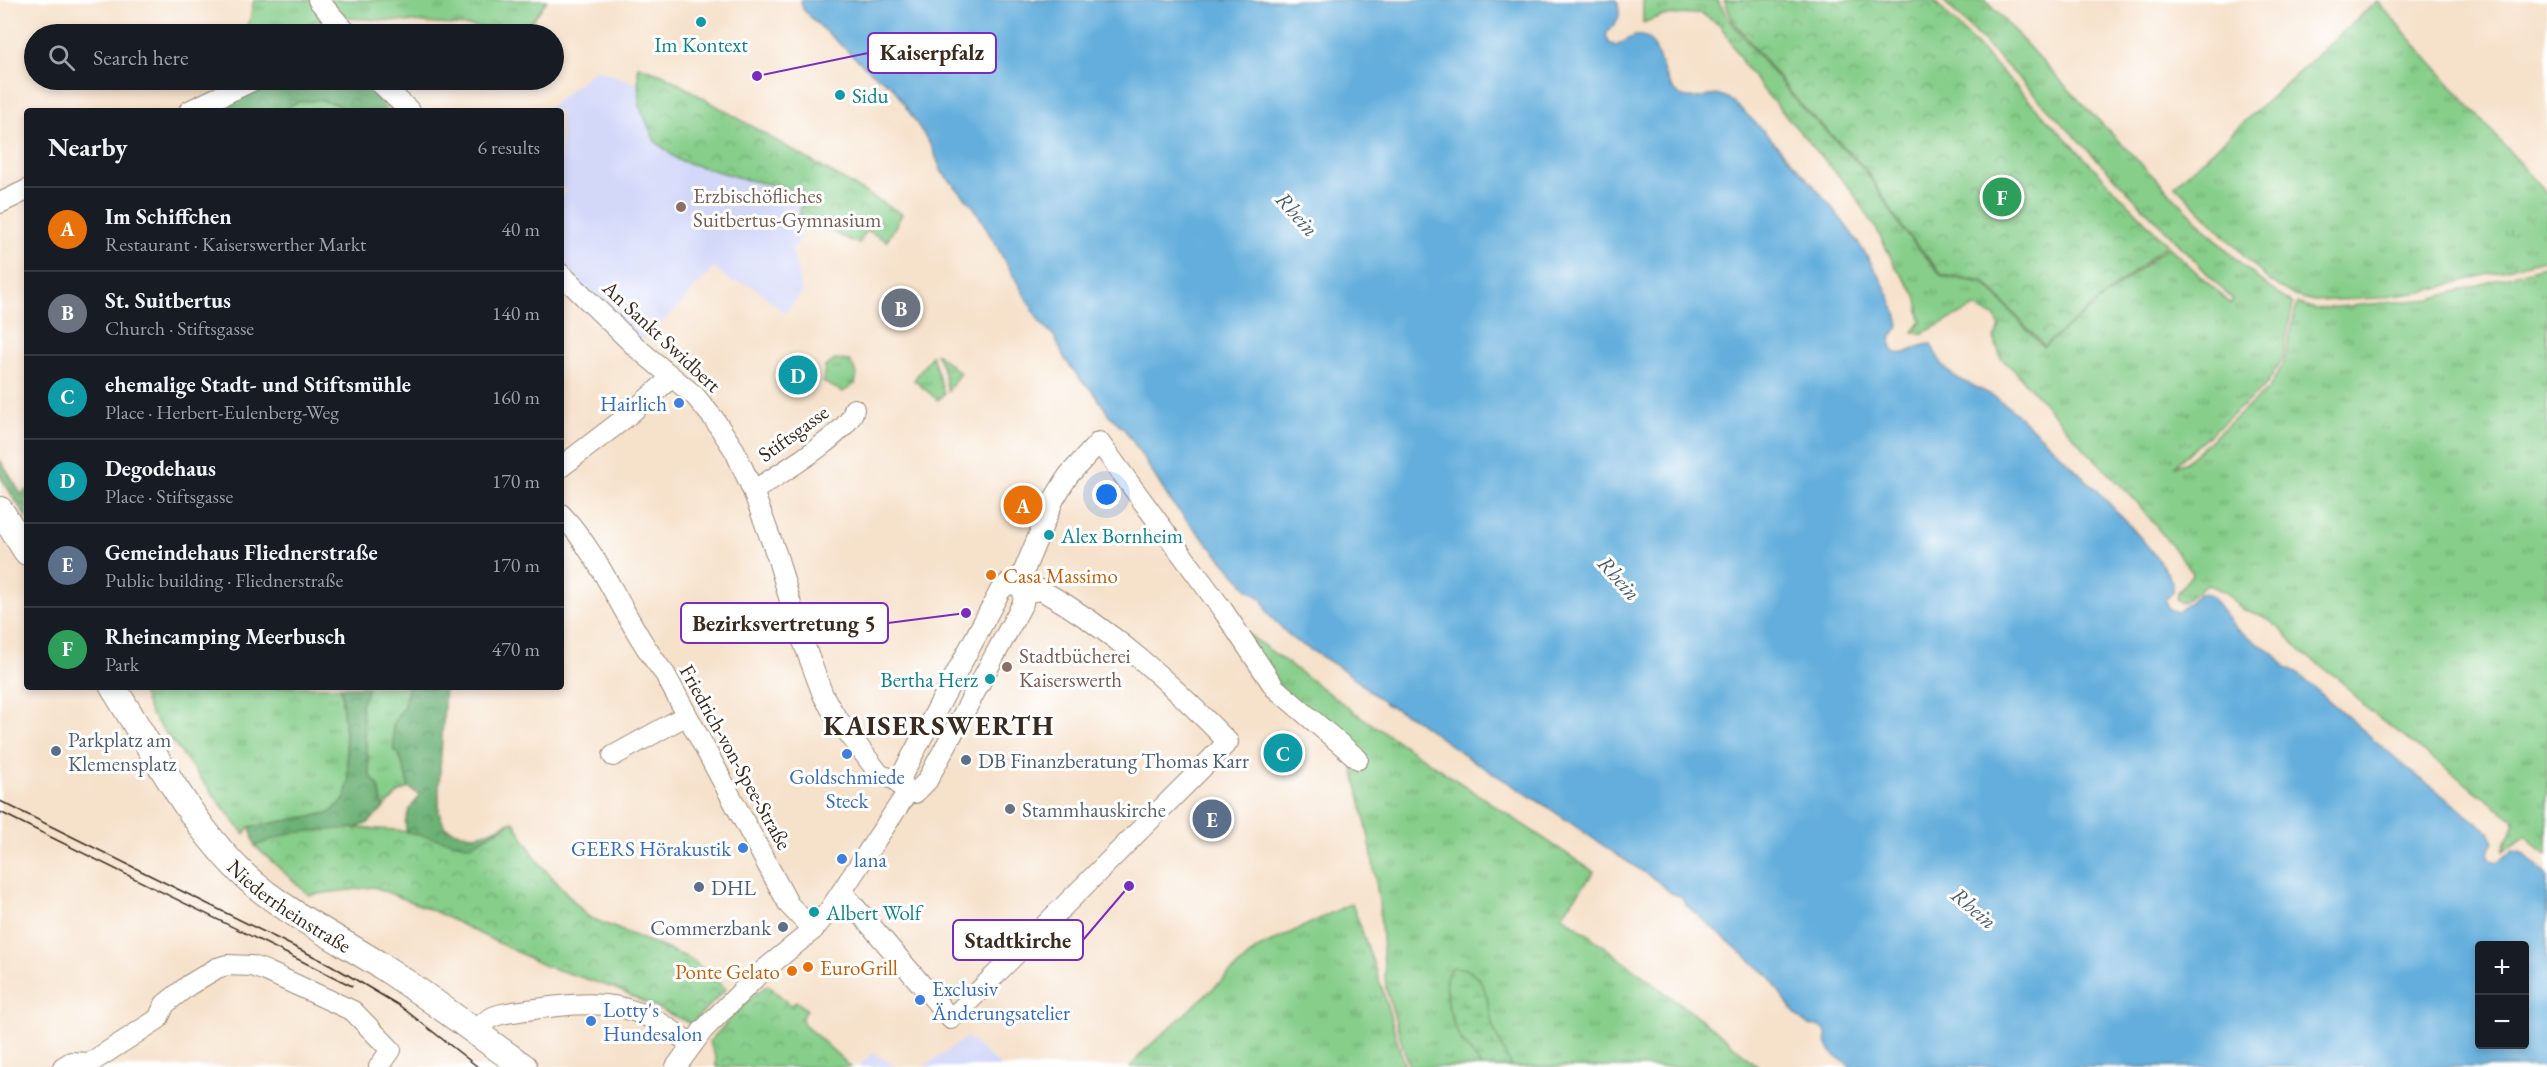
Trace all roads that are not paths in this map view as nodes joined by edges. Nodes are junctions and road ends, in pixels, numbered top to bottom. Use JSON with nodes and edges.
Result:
{"nodes":[{"id":1,"x":318,"y":0,"type":"edge"},
{"id":2,"x":339,"y":24,"type":"edge"},
{"id":3,"x":233,"y":90,"type":"edge"},
{"id":4,"x":389,"y":90,"type":"edge"},
{"id":5,"x":195,"y":108,"type":"edge"},
{"id":6,"x":407,"y":108,"type":"edge"},
{"id":7,"x":24,"y":191,"type":"edge"},
{"id":8,"x":0,"y":202,"type":"edge"},
{"id":9,"x":564,"y":277,"type":"edge"},
{"id":10,"x":671,"y":378,"type":"junction"},
{"id":11,"x":854,"y":409,"type":"dead end"},
{"id":12,"x":564,"y":465,"type":"edge"},
{"id":13,"x":753,"y":491,"type":"junction"},
{"id":14,"x":0,"y":510,"type":"edge"},
{"id":15,"x":564,"y":517,"type":"edge"},
{"id":16,"x":24,"y":547,"type":"edge"},
{"id":17,"x":1021,"y":589,"type":"junction"},
{"id":18,"x":115,"y":690,"type":"edge"},
{"id":19,"x":687,"y":716,"type":"junction"},
{"id":20,"x":613,"y":756,"type":"dead end"},
{"id":21,"x":1358,"y":759,"type":"dead end"},
{"id":22,"x":904,"y":787,"type":"junction"},
{"id":23,"x":842,"y":892,"type":"junction"},
{"id":24,"x":813,"y":930,"type":"junction"},
{"id":25,"x":479,"y":1026,"type":"junction"},
{"id":26,"x":697,"y":1037,"type":"junction"},
{"id":27,"x":63,"y":1067,"type":"edge"},
{"id":28,"x":380,"y":1067,"type":"edge"},
{"id":29,"x":524,"y":1067,"type":"edge"},
{"id":30,"x":676,"y":1067,"type":"edge"},
{"id":31,"x":691,"y":1067,"type":"edge"}],
"edges":[{"from":1,"to":2,"type":"street"},
{"from":3,"to":5,"type":"street"},
{"from":4,"to":6,"type":"street"},
{"from":7,"to":8,"type":"street"},
{"from":9,"to":10,"type":"street","name":"An Sankt Swidbert"},
{"from":10,"to":12,"type":"street"},
{"from":10,"to":13,"type":"street","name":"An Sankt Swidbert"},
{"from":11,"to":13,"type":"street","name":"Stiftsgasse"},
{"from":13,"to":22,"type":"street","name":"An Sankt Swidbert"},
{"from":14,"to":16,"type":"main road"},
{"from":15,"to":19,"type":"street","name":"Friedrich-von-Spee-Straße"},
{"from":17,"to":21,"type":"street"},
{"from":17,"to":22,"type":"street"},
{"from":17,"to":22,"type":"street"},
{"from":17,"to":23,"type":"street"},
{"from":18,"to":25,"type":"main road","name":"Niederrheinstraße"},
{"from":19,"to":20,"type":"street"},
{"from":19,"to":24,"type":"street","name":"Friedrich-von-Spee-Straße"},
{"from":22,"to":23,"type":"street"},
{"from":23,"to":24,"type":"street"},
{"from":24,"to":26,"type":"street"},
{"from":25,"to":26,"type":"street"},
{"from":25,"to":29,"type":"main road","name":"Niederrheinstraße"},
{"from":26,"to":30,"type":"street"},
{"from":26,"to":31,"type":"street"},
{"from":27,"to":28,"type":"street"}]}
